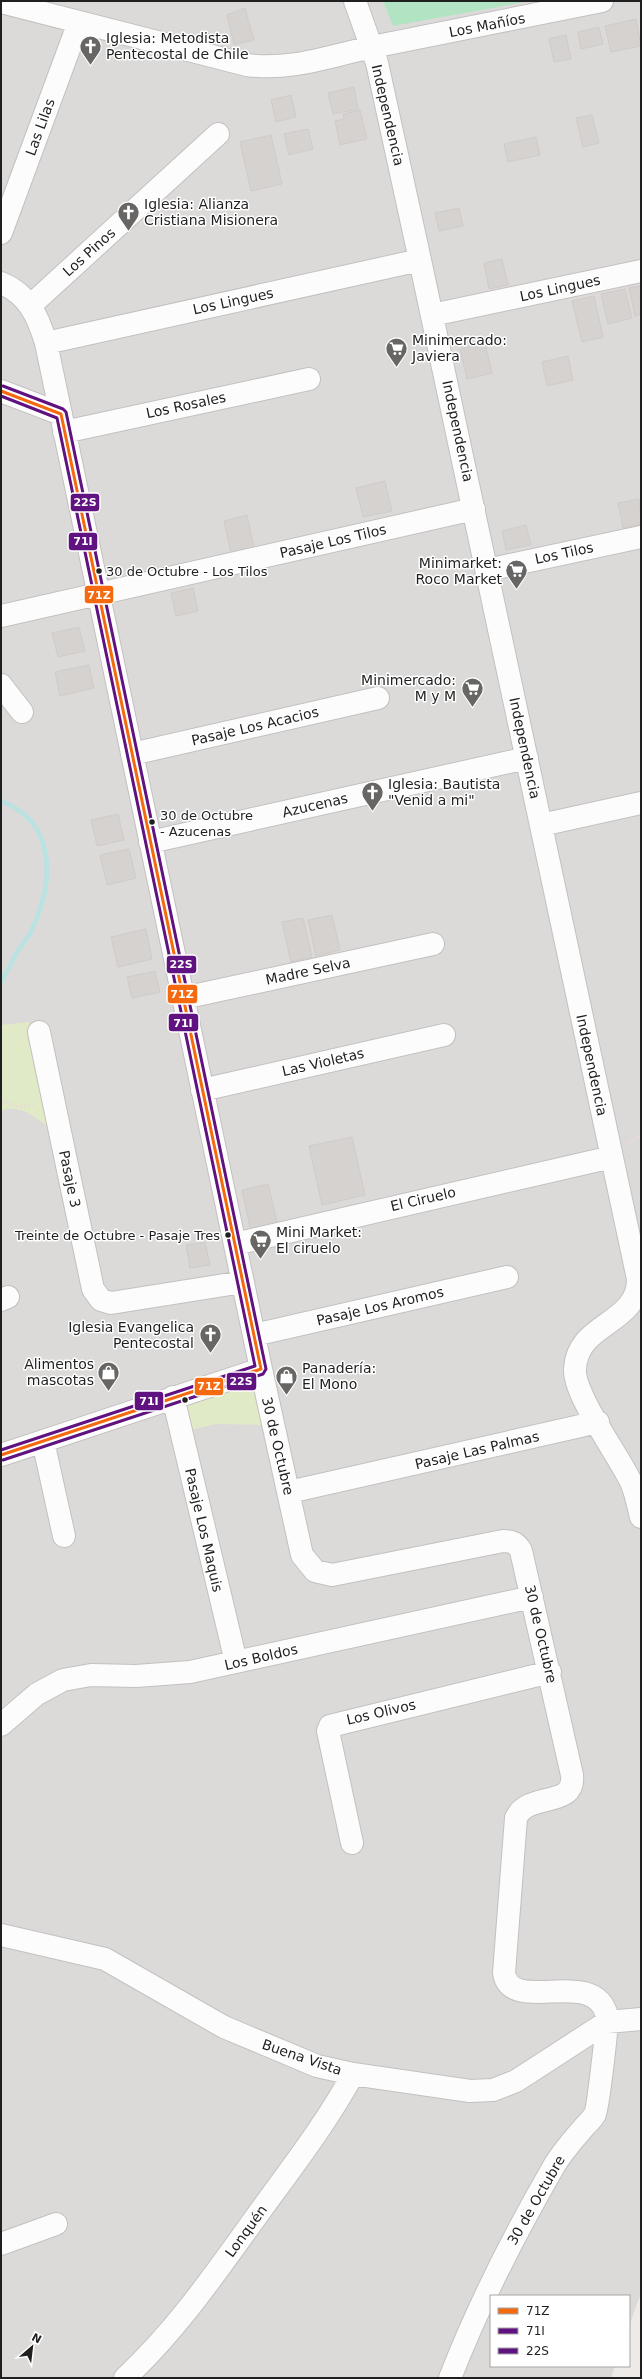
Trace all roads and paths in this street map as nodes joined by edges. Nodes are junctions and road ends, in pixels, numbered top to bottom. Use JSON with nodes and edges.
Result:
{"nodes":[{"id":1,"x":355,"y":1,"type":"edge"},
{"id":2,"x":602,"y":1,"type":"edge"},
{"id":3,"x":1,"y":2,"type":"edge"},
{"id":4,"x":46,"y":7,"type":"edge"},
{"id":5,"x":79,"y":22,"type":"junction"},
{"id":6,"x":371,"y":47,"type":"junction"},
{"id":7,"x":218,"y":134,"type":"dead end"},
{"id":8,"x":1,"y":233,"type":"edge"},
{"id":9,"x":420,"y":260,"type":"junction"},
{"id":10,"x":641,"y":271,"type":"edge"},
{"id":11,"x":1,"y":283,"type":"edge"},
{"id":12,"x":31,"y":305,"type":"junction"},
{"id":13,"x":432,"y":315,"type":"junction"},
{"id":14,"x":46,"y":342,"type":"junction"},
{"id":15,"x":309,"y":379,"type":"dead end"},
{"id":16,"x":1,"y":391,"type":"edge"},
{"id":17,"x":62,"y":423,"type":"junction"},
{"id":18,"x":474,"y":509,"type":"junction"},
{"id":19,"x":641,"y":536,"type":"edge"},
{"id":20,"x":487,"y":570,"type":"junction"},
{"id":21,"x":98,"y":595,"type":"junction"},
{"id":22,"x":2,"y":615,"type":"edge"},
{"id":23,"x":1,"y":685,"type":"edge"},
{"id":24,"x":378,"y":698,"type":"dead end"},
{"id":25,"x":22,"y":712,"type":"dead end"},
{"id":26,"x":132,"y":754,"type":"junction"},
{"id":27,"x":527,"y":758,"type":"junction"},
{"id":28,"x":641,"y":803,"type":"edge"},
{"id":29,"x":541,"y":825,"type":"junction"},
{"id":30,"x":150,"y":842,"type":"junction"},
{"id":31,"x":433,"y":944,"type":"dead end"},
{"id":32,"x":183,"y":998,"type":"junction"},
{"id":33,"x":39,"y":1032,"type":"dead end"},
{"id":34,"x":444,"y":1035,"type":"dead end"},
{"id":35,"x":202,"y":1090,"type":"junction"},
{"id":36,"x":1,"y":1101,"type":"edge"},
{"id":37,"x":10,"y":1104,"type":"dead end"},
{"id":38,"x":612,"y":1157,"type":"junction"},
{"id":39,"x":234,"y":1244,"type":"junction"},
{"id":40,"x":507,"y":1277,"type":"dead end"},
{"id":41,"x":243,"y":1282,"type":"junction"},
{"id":42,"x":254,"y":1335,"type":"junction"},
{"id":43,"x":261,"y":1369,"type":"junction"},
{"id":44,"x":173,"y":1397,"type":"junction"},
{"id":45,"x":598,"y":1422,"type":"junction"},
{"id":46,"x":43,"y":1441,"type":"junction"},
{"id":47,"x":1,"y":1455,"type":"edge"},
{"id":48,"x":636,"y":1486,"type":"edge"},
{"id":49,"x":289,"y":1492,"type":"junction"},
{"id":50,"x":641,"y":1517,"type":"edge"},
{"id":51,"x":64,"y":1536,"type":"dead end"},
{"id":52,"x":532,"y":1596,"type":"junction"},
{"id":53,"x":236,"y":1662,"type":"junction"},
{"id":54,"x":550,"y":1672,"type":"junction"},
{"id":55,"x":1,"y":1725,"type":"edge"},
{"id":56,"x":352,"y":1843,"type":"dead end"},
{"id":57,"x":1,"y":1935,"type":"edge"},
{"id":58,"x":641,"y":2019,"type":"edge"},
{"id":59,"x":607,"y":2022,"type":"junction"},
{"id":60,"x":353,"y":2074,"type":"junction"},
{"id":61,"x":56,"y":2224,"type":"dead end"},
{"id":62,"x":1,"y":2244,"type":"edge"},
{"id":63,"x":125,"y":2378,"type":"edge"},
{"id":64,"x":450,"y":2378,"type":"edge"}],
"edges":[{"from":1,"to":6,"type":"street","name":"Independencia"},
{"from":2,"to":6,"type":"street","name":"Los Mañíos"},
{"from":3,"to":4,"type":"street","name":"Independencia"},
{"from":4,"to":5,"type":"street","name":"Independencia"},
{"from":5,"to":6,"type":"street","name":"Independencia"},
{"from":5,"to":8,"type":"street","name":"Las Lilas"},
{"from":6,"to":9,"type":"street","name":"Independencia"},
{"from":7,"to":12,"type":"street","name":"Los Pinos"},
{"from":9,"to":13,"type":"street","name":"Independencia"},
{"from":9,"to":14,"type":"street","name":"Los Lingues"},
{"from":10,"to":13,"type":"street","name":"Los Lingues"},
{"from":11,"to":12,"type":"street","name":"30 de Octubre"},
{"from":12,"to":14,"type":"street","name":"30 de Octubre"},
{"from":13,"to":18,"type":"street","name":"Independencia"},
{"from":14,"to":17,"type":"street","name":"30 de Octubre"},
{"from":15,"to":17,"type":"street","name":"Los Rosales"},
{"from":16,"to":17,"type":"street"},
{"from":17,"to":21,"type":"street","name":"30 de Octubre"},
{"from":18,"to":20,"type":"street","name":"Independencia"},
{"from":18,"to":21,"type":"street","name":"Pasaje Los Tilos"},
{"from":19,"to":20,"type":"street","name":"Los Tilos"},
{"from":20,"to":27,"type":"street","name":"Independencia"},
{"from":21,"to":22,"type":"street","name":"Pasaje Los Tilos"},
{"from":21,"to":26,"type":"street","name":"30 de Octubre"},
{"from":23,"to":25,"type":"street"},
{"from":24,"to":26,"type":"street","name":"Pasaje Los Acacios"},
{"from":26,"to":30,"type":"street","name":"30 de Octubre"},
{"from":27,"to":29,"type":"street","name":"Independencia"},
{"from":27,"to":30,"type":"street","name":"Azucenas"},
{"from":28,"to":29,"type":"street"},
{"from":29,"to":38,"type":"street","name":"Independencia"},
{"from":30,"to":32,"type":"street","name":"30 de Octubre"},
{"from":31,"to":32,"type":"street","name":"Madre Selva"},
{"from":32,"to":35,"type":"street","name":"30 de Octubre"},
{"from":33,"to":41,"type":"street","name":"Pasaje 3"},
{"from":34,"to":35,"type":"street","name":"Las Violetas"},
{"from":35,"to":39,"type":"street","name":"30 de Octubre"},
{"from":36,"to":37,"type":"path"},
{"from":38,"to":39,"type":"street","name":"El Ciruelo"},
{"from":38,"to":45,"type":"street","name":"Independencia"},
{"from":39,"to":41,"type":"street","name":"30 de Octubre"},
{"from":40,"to":42,"type":"street","name":"Pasaje Los Aromos"},
{"from":41,"to":42,"type":"street","name":"30 de Octubre"},
{"from":42,"to":43,"type":"street","name":"30 de Octubre"},
{"from":43,"to":44,"type":"street"},
{"from":43,"to":49,"type":"street","name":"30 de Octubre"},
{"from":44,"to":46,"type":"street"},
{"from":44,"to":53,"type":"street","name":"Pasaje Los Maquis"},
{"from":45,"to":48,"type":"street"},
{"from":45,"to":49,"type":"street","name":"Pasaje Las Palmas"},
{"from":46,"to":47,"type":"street"},
{"from":46,"to":51,"type":"street"},
{"from":48,"to":50,"type":"street"},
{"from":49,"to":52,"type":"street","name":"30 de Octubre"},
{"from":52,"to":53,"type":"street","name":"Los Boldos"},
{"from":52,"to":54,"type":"street","name":"30 de Octubre"},
{"from":53,"to":55,"type":"street","name":"Los Boldos"},
{"from":54,"to":56,"type":"street","name":"Los Olivos"},
{"from":54,"to":59,"type":"street","name":"30 de Octubre"},
{"from":57,"to":60,"type":"street","name":"Buena Vista"},
{"from":58,"to":59,"type":"street"},
{"from":59,"to":60,"type":"street","name":"Buena Vista"},
{"from":59,"to":64,"type":"street","name":"30 de Octubre"},
{"from":60,"to":63,"type":"street","name":"Lonquén"},
{"from":61,"to":62,"type":"street"}]}
